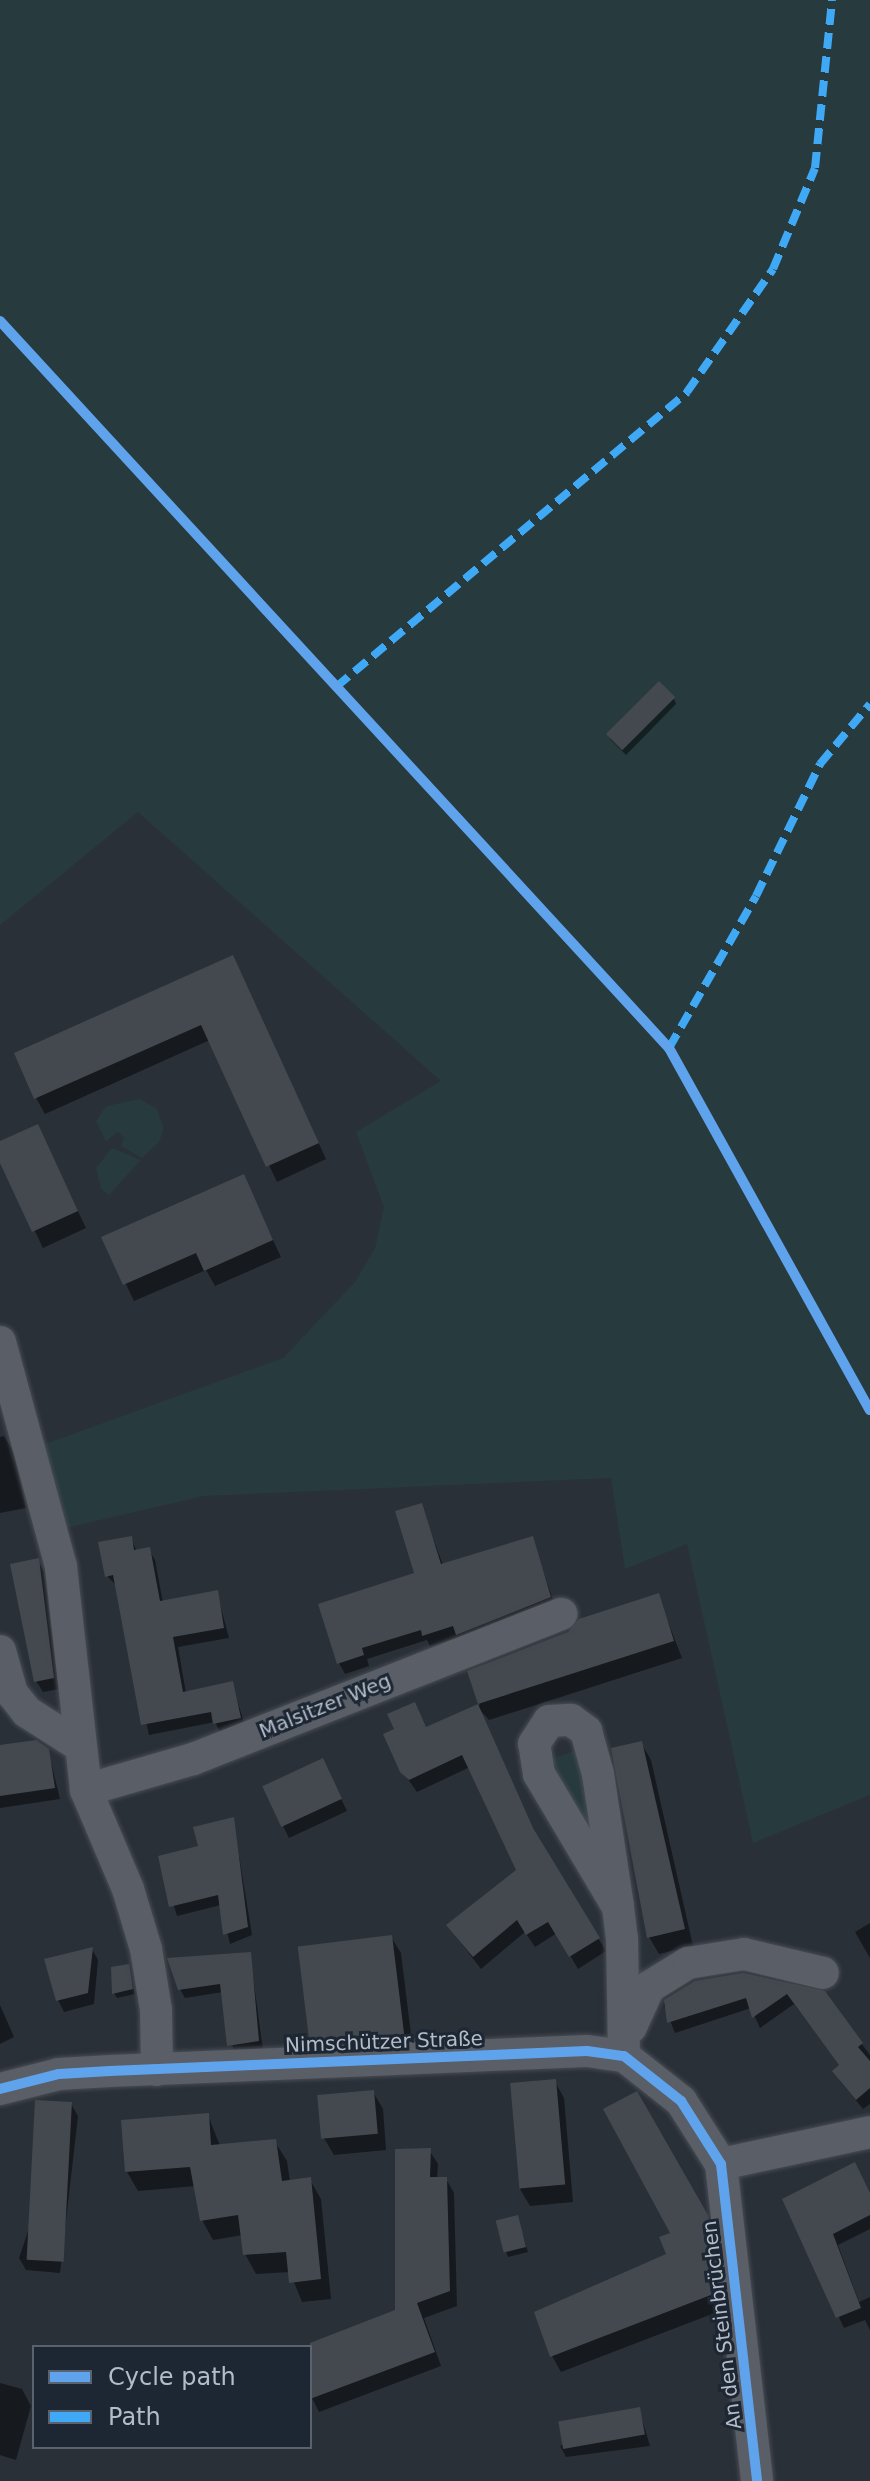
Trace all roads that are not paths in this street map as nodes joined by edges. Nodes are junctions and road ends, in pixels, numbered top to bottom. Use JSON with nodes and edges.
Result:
{"nodes":[{"id":1,"x":0,"y":1342,"type":"edge"},
{"id":2,"x":561,"y":1614,"type":"dead end"},
{"id":3,"x":0,"y":1651,"type":"edge"},
{"id":4,"x":77,"y":1744,"type":"junction"},
{"id":5,"x":86,"y":1790,"type":"junction"},
{"id":6,"x":618,"y":1907,"type":"junction"},
{"id":7,"x":823,"y":1973,"type":"dead end"},
{"id":8,"x":624,"y":2056,"type":"junction"},
{"id":9,"x":157,"y":2070,"type":"junction"},
{"id":10,"x":0,"y":2089,"type":"edge"},
{"id":11,"x":870,"y":2132,"type":"edge"},
{"id":12,"x":721,"y":2164,"type":"junction"},
{"id":13,"x":757,"y":2481,"type":"edge"}],
"edges":[{"from":1,"to":4,"type":"street"},
{"from":2,"to":5,"type":"street","name":"Malsitzer Weg"},
{"from":3,"to":4,"type":"street"},
{"from":4,"to":5,"type":"street"},
{"from":5,"to":9,"type":"street"},
{"from":6,"to":6,"type":"street"},
{"from":6,"to":8,"type":"street"},
{"from":7,"to":8,"type":"street"},
{"from":8,"to":9,"type":"street","name":"Nimschützer Straße"},
{"from":8,"to":12,"type":"street"},
{"from":9,"to":10,"type":"street","name":"Nimschützer Straße"},
{"from":11,"to":12,"type":"street"},
{"from":12,"to":13,"type":"street","name":"An den Steinbrüchen"}]}
